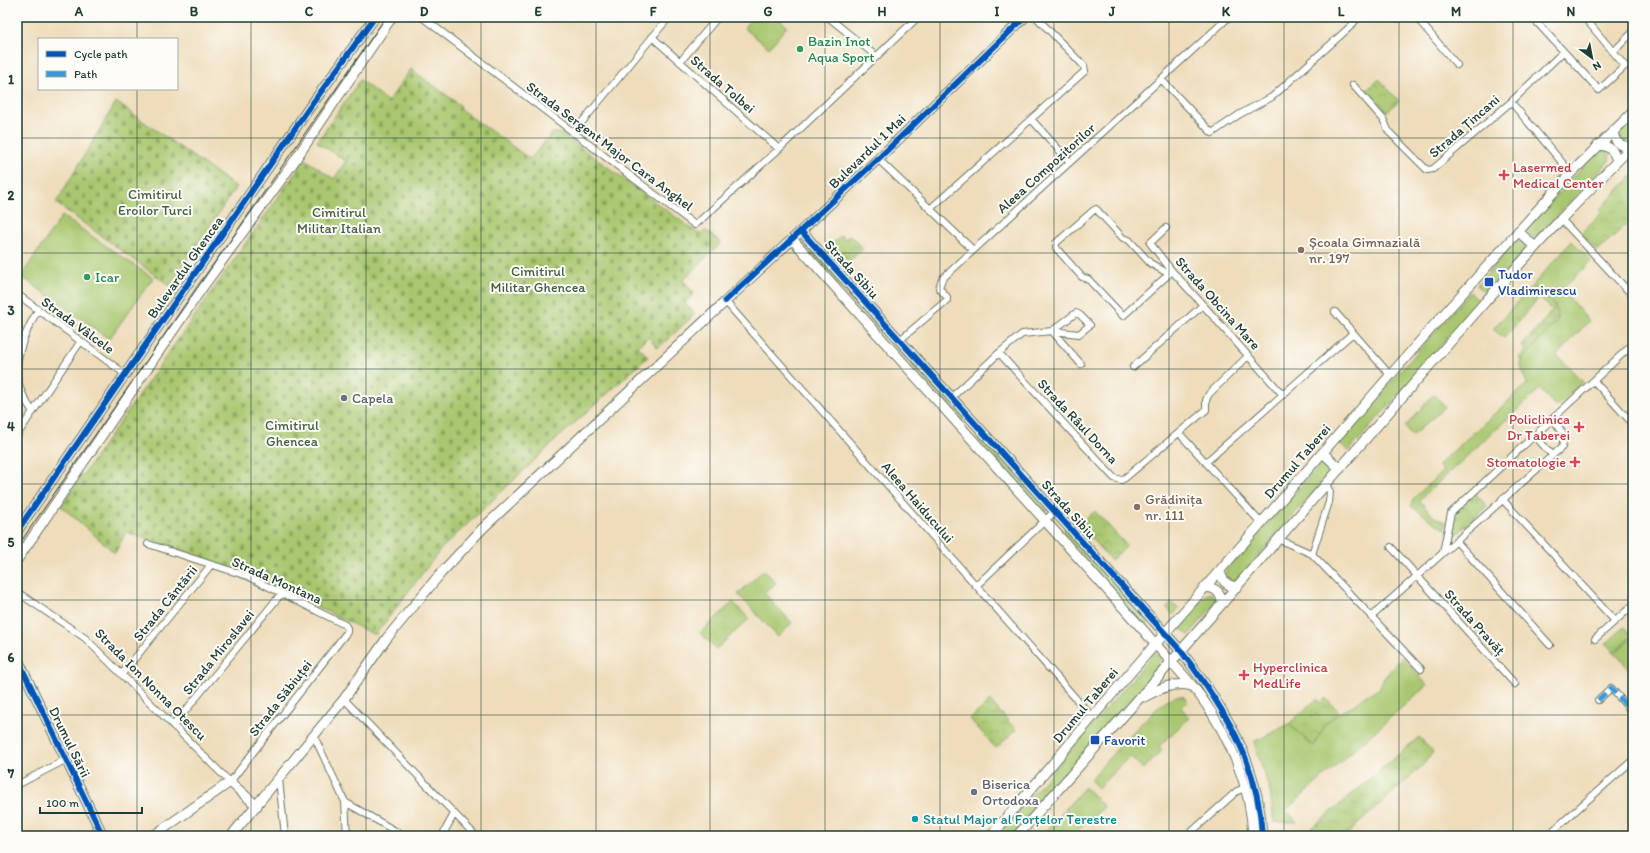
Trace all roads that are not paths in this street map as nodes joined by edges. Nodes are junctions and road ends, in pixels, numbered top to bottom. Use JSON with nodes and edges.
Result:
{"nodes":[{"id":1,"x":375,"y":17,"type":"edge"},
{"id":2,"x":392,"y":17,"type":"edge"},
{"id":3,"x":422,"y":17,"type":"edge"},
{"id":4,"x":718,"y":17,"type":"edge"},
{"id":5,"x":828,"y":17,"type":"edge"},
{"id":6,"x":918,"y":17,"type":"edge"},
{"id":7,"x":1010,"y":17,"type":"edge"},
{"id":8,"x":1025,"y":17,"type":"edge"},
{"id":9,"x":1036,"y":17,"type":"edge"},
{"id":10,"x":1229,"y":17,"type":"edge"},
{"id":11,"x":1358,"y":17,"type":"edge"},
{"id":12,"x":1416,"y":17,"type":"edge"},
{"id":13,"x":1532,"y":17,"type":"edge"},
{"id":14,"x":1584,"y":17,"type":"edge"},
{"id":15,"x":666,"y":18,"type":"edge"},
{"id":16,"x":1017,"y":24,"type":"junction"},
{"id":17,"x":1633,"y":32,"type":"edge"},
{"id":18,"x":652,"y":37,"type":"junction"},
{"id":19,"x":1614,"y":51,"type":"junction"},
{"id":20,"x":1563,"y":52,"type":"junction"},
{"id":21,"x":876,"y":56,"type":"junction"},
{"id":22,"x":680,"y":62,"type":"junction"},
{"id":23,"x":1457,"y":65,"type":"dead end"},
{"id":24,"x":1161,"y":79,"type":"junction"},
{"id":25,"x":1353,"y":86,"type":"dead end"},
{"id":26,"x":316,"y":100,"type":"junction"},
{"id":27,"x":1511,"y":102,"type":"junction"},
{"id":28,"x":329,"y":108,"type":"junction"},
{"id":29,"x":1633,"y":112,"type":"edge"},
{"id":30,"x":1031,"y":119,"type":"junction"},
{"id":31,"x":1613,"y":130,"type":"junction"},
{"id":32,"x":573,"y":132,"type":"junction"},
{"id":33,"x":1598,"y":145,"type":"junction"},
{"id":34,"x":1632,"y":146,"type":"edge"},
{"id":35,"x":779,"y":149,"type":"junction"},
{"id":36,"x":878,"y":159,"type":"junction"},
{"id":37,"x":1617,"y":161,"type":"junction"},
{"id":38,"x":1070,"y":162,"type":"junction"},
{"id":39,"x":1571,"y":173,"type":"junction"},
{"id":40,"x":930,"y":209,"type":"junction"},
{"id":41,"x":1561,"y":219,"type":"junction"},
{"id":42,"x":1166,"y":228,"type":"dead end"},
{"id":43,"x":801,"y":230,"type":"junction"},
{"id":44,"x":1518,"y":231,"type":"junction"},
{"id":45,"x":792,"y":238,"type":"junction"},
{"id":46,"x":1535,"y":246,"type":"junction"},
{"id":47,"x":973,"y":250,"type":"junction"},
{"id":48,"x":1171,"y":273,"type":"junction"},
{"id":49,"x":186,"y":287,"type":"junction"},
{"id":50,"x":17,"y":294,"type":"edge"},
{"id":51,"x":198,"y":295,"type":"junction"},
{"id":52,"x":1633,"y":296,"type":"edge"},
{"id":53,"x":725,"y":302,"type":"junction"},
{"id":54,"x":1204,"y":304,"type":"junction"},
{"id":55,"x":38,"y":310,"type":"junction"},
{"id":56,"x":1335,"y":312,"type":"dead end"},
{"id":57,"x":1052,"y":332,"type":"junction"},
{"id":58,"x":1353,"y":332,"type":"junction"},
{"id":59,"x":900,"y":340,"type":"junction"},
{"id":60,"x":81,"y":341,"type":"junction"},
{"id":61,"x":1633,"y":346,"type":"edge"},
{"id":62,"x":999,"y":353,"type":"junction"},
{"id":63,"x":1248,"y":356,"type":"junction"},
{"id":64,"x":1081,"y":364,"type":"dead end"},
{"id":65,"x":1132,"y":367,"type":"dead end"},
{"id":66,"x":125,"y":374,"type":"junction"},
{"id":67,"x":1390,"y":375,"type":"junction"},
{"id":68,"x":1594,"y":381,"type":"junction"},
{"id":69,"x":1283,"y":395,"type":"junction"},
{"id":70,"x":952,"y":397,"type":"junction"},
{"id":71,"x":33,"y":412,"type":"junction"},
{"id":72,"x":1552,"y":419,"type":"junction"},
{"id":73,"x":1633,"y":424,"type":"edge"},
{"id":74,"x":979,"y":428,"type":"junction"},
{"id":75,"x":1179,"y":433,"type":"junction"},
{"id":76,"x":17,"y":435,"type":"edge"},
{"id":77,"x":970,"y":436,"type":"junction"},
{"id":78,"x":1535,"y":436,"type":"junction"},
{"id":79,"x":1323,"y":453,"type":"junction"},
{"id":80,"x":1552,"y":455,"type":"junction"},
{"id":81,"x":1206,"y":462,"type":"junction"},
{"id":82,"x":1340,"y":468,"type":"junction"},
{"id":83,"x":1326,"y":484,"type":"junction"},
{"id":84,"x":1633,"y":494,"type":"edge"},
{"id":85,"x":1633,"y":497,"type":"edge"},
{"id":86,"x":1502,"y":499,"type":"junction"},
{"id":87,"x":32,"y":511,"type":"junction"},
{"id":88,"x":1055,"y":511,"type":"junction"},
{"id":89,"x":17,"y":516,"type":"edge"},
{"id":90,"x":1045,"y":520,"type":"junction"},
{"id":91,"x":1262,"y":524,"type":"junction"},
{"id":92,"x":17,"y":531,"type":"edge"},
{"id":93,"x":1278,"y":539,"type":"junction"},
{"id":94,"x":1456,"y":541,"type":"junction"},
{"id":95,"x":148,"y":544,"type":"dead end"},
{"id":96,"x":1391,"y":547,"type":"dead end"},
{"id":97,"x":1443,"y":552,"type":"junction"},
{"id":98,"x":1312,"y":554,"type":"junction"},
{"id":99,"x":17,"y":560,"type":"edge"},
{"id":100,"x":211,"y":565,"type":"junction"},
{"id":101,"x":1220,"y":571,"type":"junction"},
{"id":102,"x":1417,"y":576,"type":"junction"},
{"id":103,"x":976,"y":586,"type":"junction"},
{"id":104,"x":1206,"y":587,"type":"junction"},
{"id":105,"x":1236,"y":587,"type":"junction"},
{"id":106,"x":17,"y":592,"type":"edge"},
{"id":107,"x":282,"y":594,"type":"junction"},
{"id":108,"x":1223,"y":603,"type":"junction"},
{"id":109,"x":1633,"y":604,"type":"edge"},
{"id":110,"x":1371,"y":617,"type":"junction"},
{"id":111,"x":1615,"y":621,"type":"junction"},
{"id":112,"x":347,"y":628,"type":"joint"},
{"id":113,"x":1166,"y":633,"type":"junction"},
{"id":114,"x":1595,"y":638,"type":"dead end"},
{"id":115,"x":1156,"y":644,"type":"junction"},
{"id":116,"x":1550,"y":645,"type":"dead end"},
{"id":117,"x":1181,"y":651,"type":"junction"},
{"id":118,"x":17,"y":658,"type":"edge"},
{"id":119,"x":1171,"y":663,"type":"junction"},
{"id":120,"x":1421,"y":669,"type":"dead end"},
{"id":121,"x":122,"y":674,"type":"junction"},
{"id":122,"x":1514,"y":684,"type":"dead end"},
{"id":123,"x":1192,"y":686,"type":"junction"},
{"id":124,"x":344,"y":699,"type":"junction"},
{"id":125,"x":1137,"y":700,"type":"junction"},
{"id":126,"x":1598,"y":700,"type":"dead end"},
{"id":127,"x":1633,"y":713,"type":"edge"},
{"id":128,"x":1093,"y":718,"type":"junction"},
{"id":129,"x":174,"y":726,"type":"junction"},
{"id":130,"x":314,"y":736,"type":"junction"},
{"id":131,"x":65,"y":760,"type":"junction"},
{"id":132,"x":1633,"y":760,"type":"edge"},
{"id":133,"x":279,"y":779,"type":"junction"},
{"id":134,"x":230,"y":782,"type":"junction"},
{"id":135,"x":17,"y":784,"type":"edge"},
{"id":136,"x":1245,"y":788,"type":"junction"},
{"id":137,"x":345,"y":802,"type":"junction"},
{"id":138,"x":256,"y":806,"type":"junction"},
{"id":139,"x":454,"y":814,"type":"junction"},
{"id":140,"x":103,"y":836,"type":"edge"},
{"id":141,"x":153,"y":836,"type":"edge"},
{"id":142,"x":231,"y":836,"type":"edge"},
{"id":143,"x":285,"y":836,"type":"edge"},
{"id":144,"x":347,"y":836,"type":"edge"},
{"id":145,"x":404,"y":836,"type":"edge"},
{"id":146,"x":442,"y":836,"type":"edge"},
{"id":147,"x":476,"y":836,"type":"edge"},
{"id":148,"x":991,"y":836,"type":"edge"},
{"id":149,"x":1017,"y":836,"type":"edge"},
{"id":150,"x":1129,"y":836,"type":"edge"},
{"id":151,"x":1133,"y":836,"type":"edge"},
{"id":152,"x":1187,"y":836,"type":"edge"},
{"id":153,"x":1253,"y":836,"type":"edge"},
{"id":154,"x":1262,"y":836,"type":"edge"},
{"id":155,"x":1547,"y":836,"type":"edge"}],
"edges":[{"from":1,"to":26,"type":"main road","name":"Bulevardul Ghencea"},
{"from":2,"to":28,"type":"main road","name":"Bulevardul Ghencea"},
{"from":3,"to":32,"type":"street","name":"Strada Sergent Major Cara Anghel"},
{"from":4,"to":22,"type":"street"},
{"from":5,"to":21,"type":"street"},
{"from":6,"to":21,"type":"street","name":"Strada Sergent Major Cara Anghel"},
{"from":7,"to":16,"type":"street"},
{"from":8,"to":16,"type":"main road","name":"Bulevardul 1 Mai"},
{"from":9,"to":30,"type":"street"},
{"from":10,"to":24,"type":"street","name":"Aleea Compozitorilor"},
{"from":11,"to":24,"type":"street"},
{"from":12,"to":23,"type":"street"},
{"from":13,"to":20,"type":"street"},
{"from":14,"to":19,"type":"street"},
{"from":15,"to":18,"type":"street"},
{"from":16,"to":36,"type":"main road","name":"Bulevardul 1 Mai"},
{"from":17,"to":19,"type":"street"},
{"from":18,"to":22,"type":"street","name":"Strada Tolbei"},
{"from":18,"to":32,"type":"street"},
{"from":19,"to":20,"type":"street"},
{"from":20,"to":27,"type":"street","name":"Strada Țincani"},
{"from":21,"to":35,"type":"street","name":"Strada Sergent Major Cara Anghel"},
{"from":22,"to":35,"type":"street","name":"Strada Tolbei"},
{"from":24,"to":38,"type":"street","name":"Aleea Compozitorilor"},
{"from":25,"to":27,"type":"street","name":"Strada Țincani"},
{"from":26,"to":28,"type":"main road"},
{"from":26,"to":49,"type":"main road","name":"Bulevardul Ghencea"},
{"from":27,"to":39,"type":"street","name":"Strada Țincani"},
{"from":28,"to":51,"type":"main road","name":"Bulevardul Ghencea"},
{"from":29,"to":31,"type":"main road","name":"Drumul Taberei"},
{"from":30,"to":38,"type":"street"},
{"from":30,"to":40,"type":"street"},
{"from":31,"to":33,"type":"main road","name":"Drumul Taberei"},
{"from":31,"to":34,"type":"main road"},
{"from":32,"to":35,"type":"street","name":"Strada Sergent Major Cara Anghel"},
{"from":33,"to":37,"type":"main road"},
{"from":33,"to":39,"type":"main road","name":"Drumul Taberei"},
{"from":34,"to":37,"type":"main road"},
{"from":36,"to":40,"type":"street"},
{"from":36,"to":43,"type":"main road","name":"Bulevardul 1 Mai"},
{"from":37,"to":41,"type":"main road"},
{"from":38,"to":47,"type":"street","name":"Aleea Compozitorilor"},
{"from":39,"to":44,"type":"main road","name":"Drumul Taberei"},
{"from":40,"to":47,"type":"street"},
{"from":41,"to":46,"type":"main road"},
{"from":41,"to":52,"type":"street"},
{"from":42,"to":48,"type":"street","name":"Strada Obcina Mare"},
{"from":43,"to":45,"type":"main road","name":"Bulevardul 1 Mai"},
{"from":43,"to":59,"type":"main road","name":"Strada Sibiu"},
{"from":44,"to":46,"type":"main road"},
{"from":44,"to":67,"type":"main road","name":"Drumul Taberei"},
{"from":45,"to":53,"type":"main road","name":"Bulevardul 1 Mai"},
{"from":45,"to":77,"type":"main road","name":"Strada Sibiu"},
{"from":46,"to":82,"type":"main road"},
{"from":47,"to":59,"type":"street","name":"Aleea Compozitorilor"},
{"from":48,"to":48,"type":"street"},
{"from":48,"to":54,"type":"street","name":"Strada Obcina Mare"},
{"from":49,"to":51,"type":"main road"},
{"from":49,"to":66,"type":"main road","name":"Bulevardul Ghencea"},
{"from":50,"to":55,"type":"street","name":"Strada Vâlcele"},
{"from":51,"to":99,"type":"main road","name":"Bulevardul Ghencea"},
{"from":53,"to":103,"type":"street","name":"Aleea Haiducului"},
{"from":53,"to":124,"type":"main road","name":"Bulevardul 1 Mai"},
{"from":54,"to":63,"type":"street","name":"Strada Obcina Mare"},
{"from":54,"to":65,"type":"street"},
{"from":55,"to":60,"type":"street","name":"Strada Vâlcele"},
{"from":55,"to":71,"type":"street"},
{"from":56,"to":58,"type":"street"},
{"from":57,"to":57,"type":"street"},
{"from":57,"to":62,"type":"street"},
{"from":57,"to":64,"type":"street"},
{"from":58,"to":67,"type":"street"},
{"from":58,"to":69,"type":"street"},
{"from":59,"to":70,"type":"main road","name":"Strada Sibiu"},
{"from":60,"to":66,"type":"street","name":"Strada Vâlcele"},
{"from":60,"to":71,"type":"street"},
{"from":61,"to":68,"type":"street"},
{"from":62,"to":70,"type":"street"},
{"from":62,"to":75,"type":"street","name":"Strada Râul Dorna"},
{"from":63,"to":69,"type":"street","name":"Strada Obcina Mare"},
{"from":63,"to":75,"type":"street"},
{"from":66,"to":87,"type":"main road","name":"Bulevardul Ghencea"},
{"from":67,"to":79,"type":"main road","name":"Drumul Taberei"},
{"from":68,"to":72,"type":"street"},
{"from":68,"to":73,"type":"street"},
{"from":69,"to":81,"type":"street"},
{"from":70,"to":74,"type":"main road","name":"Strada Sibiu"},
{"from":71,"to":76,"type":"street"},
{"from":72,"to":78,"type":"street"},
{"from":72,"to":80,"type":"street"},
{"from":74,"to":77,"type":"main road"},
{"from":74,"to":88,"type":"main road","name":"Strada Sibiu"},
{"from":75,"to":81,"type":"street"},
{"from":77,"to":90,"type":"main road","name":"Strada Sibiu"},
{"from":78,"to":80,"type":"street"},
{"from":78,"to":97,"type":"street"},
{"from":79,"to":82,"type":"main road"},
{"from":79,"to":91,"type":"main road","name":"Drumul Taberei"},
{"from":80,"to":86,"type":"street"},
{"from":81,"to":91,"type":"street"},
{"from":82,"to":83,"type":"main road"},
{"from":83,"to":93,"type":"main road"},
{"from":83,"to":98,"type":"street"},
{"from":84,"to":85,"type":"street"},
{"from":86,"to":94,"type":"street"},
{"from":86,"to":111,"type":"street"},
{"from":87,"to":89,"type":"main road"},
{"from":87,"to":92,"type":"main road","name":"Bulevardul Ghencea"},
{"from":88,"to":90,"type":"street","name":"Strada Sibiu"},
{"from":88,"to":113,"type":"main road","name":"Strada Sibiu"},
{"from":90,"to":103,"type":"street","name":"Strada Sibiu"},
{"from":90,"to":115,"type":"main road","name":"Strada Sibiu"},
{"from":91,"to":101,"type":"main road","name":"Drumul Taberei"},
{"from":93,"to":98,"type":"street"},
{"from":93,"to":105,"type":"main road"},
{"from":94,"to":97,"type":"street"},
{"from":94,"to":116,"type":"street"},
{"from":95,"to":100,"type":"street","name":"Strada Montana"},
{"from":96,"to":102,"type":"street","name":"Strada Pravăț"},
{"from":97,"to":102,"type":"street"},
{"from":98,"to":110,"type":"street"},
{"from":100,"to":107,"type":"street","name":"Strada Montana"},
{"from":100,"to":121,"type":"street","name":"Strada Cântării"},
{"from":101,"to":104,"type":"main road","name":"Drumul Taberei"},
{"from":101,"to":105,"type":"main road"},
{"from":102,"to":110,"type":"street"},
{"from":102,"to":122,"type":"street","name":"Strada Pravăț"},
{"from":103,"to":128,"type":"street","name":"Aleea Haiducului"},
{"from":104,"to":108,"type":"main road"},
{"from":104,"to":113,"type":"main road","name":"Drumul Taberei"},
{"from":105,"to":108,"type":"main road"},
{"from":106,"to":121,"type":"street","name":"Strada Ion Nonna Otescu"},
{"from":107,"to":112,"type":"street","name":"Strada Montana"},
{"from":107,"to":129,"type":"street","name":"Strada Miroslavei"},
{"from":108,"to":117,"type":"main road"},
{"from":109,"to":111,"type":"street"},
{"from":110,"to":120,"type":"street"},
{"from":111,"to":114,"type":"street"},
{"from":112,"to":134,"type":"street","name":"Strada Săbiuței"},
{"from":113,"to":115,"type":"main road","name":"Drumul Taberei"},
{"from":113,"to":117,"type":"main road","name":"Strada Sibiu"},
{"from":115,"to":119,"type":"main road","name":"Strada Sibiu"},
{"from":115,"to":128,"type":"main road","name":"Drumul Taberei"},
{"from":117,"to":119,"type":"main road"},
{"from":117,"to":154,"type":"main road","name":"Strada Sibiu"},
{"from":118,"to":131,"type":"main road","name":"Drumul Sării"},
{"from":119,"to":123,"type":"main road","name":"Strada Sibiu"},
{"from":119,"to":125,"type":"main road"},
{"from":121,"to":129,"type":"street","name":"Strada Ion Nonna Otescu"},
{"from":123,"to":125,"type":"main road"},
{"from":123,"to":136,"type":"main road","name":"Strada Sibiu"},
{"from":124,"to":130,"type":"main road","name":"Bulevardul 1 Mai"},
{"from":124,"to":139,"type":"street"},
{"from":125,"to":149,"type":"main road"},
{"from":126,"to":127,"type":"street"},
{"from":128,"to":148,"type":"main road","name":"Drumul Taberei"},
{"from":129,"to":134,"type":"street","name":"Strada Ion Nonna Otescu"},
{"from":130,"to":133,"type":"main road","name":"Bulevardul 1 Mai"},
{"from":130,"to":137,"type":"street"},
{"from":131,"to":135,"type":"street"},
{"from":131,"to":140,"type":"main road","name":"Drumul Sării"},
{"from":132,"to":155,"type":"street"},
{"from":133,"to":138,"type":"main road","name":"Bulevardul 1 Mai"},
{"from":133,"to":143,"type":"street"},
{"from":134,"to":138,"type":"main road","name":"Strada Ion Nonna Otescu"},
{"from":134,"to":141,"type":"main road"},
{"from":136,"to":152,"type":"street"},
{"from":136,"to":153,"type":"main road","name":"Strada Sibiu"},
{"from":137,"to":144,"type":"street"},
{"from":137,"to":145,"type":"street"},
{"from":138,"to":142,"type":"main road","name":"Bulevardul 1 Mai"},
{"from":139,"to":146,"type":"street"},
{"from":139,"to":147,"type":"street"},
{"from":150,"to":151,"type":"street"}]}
